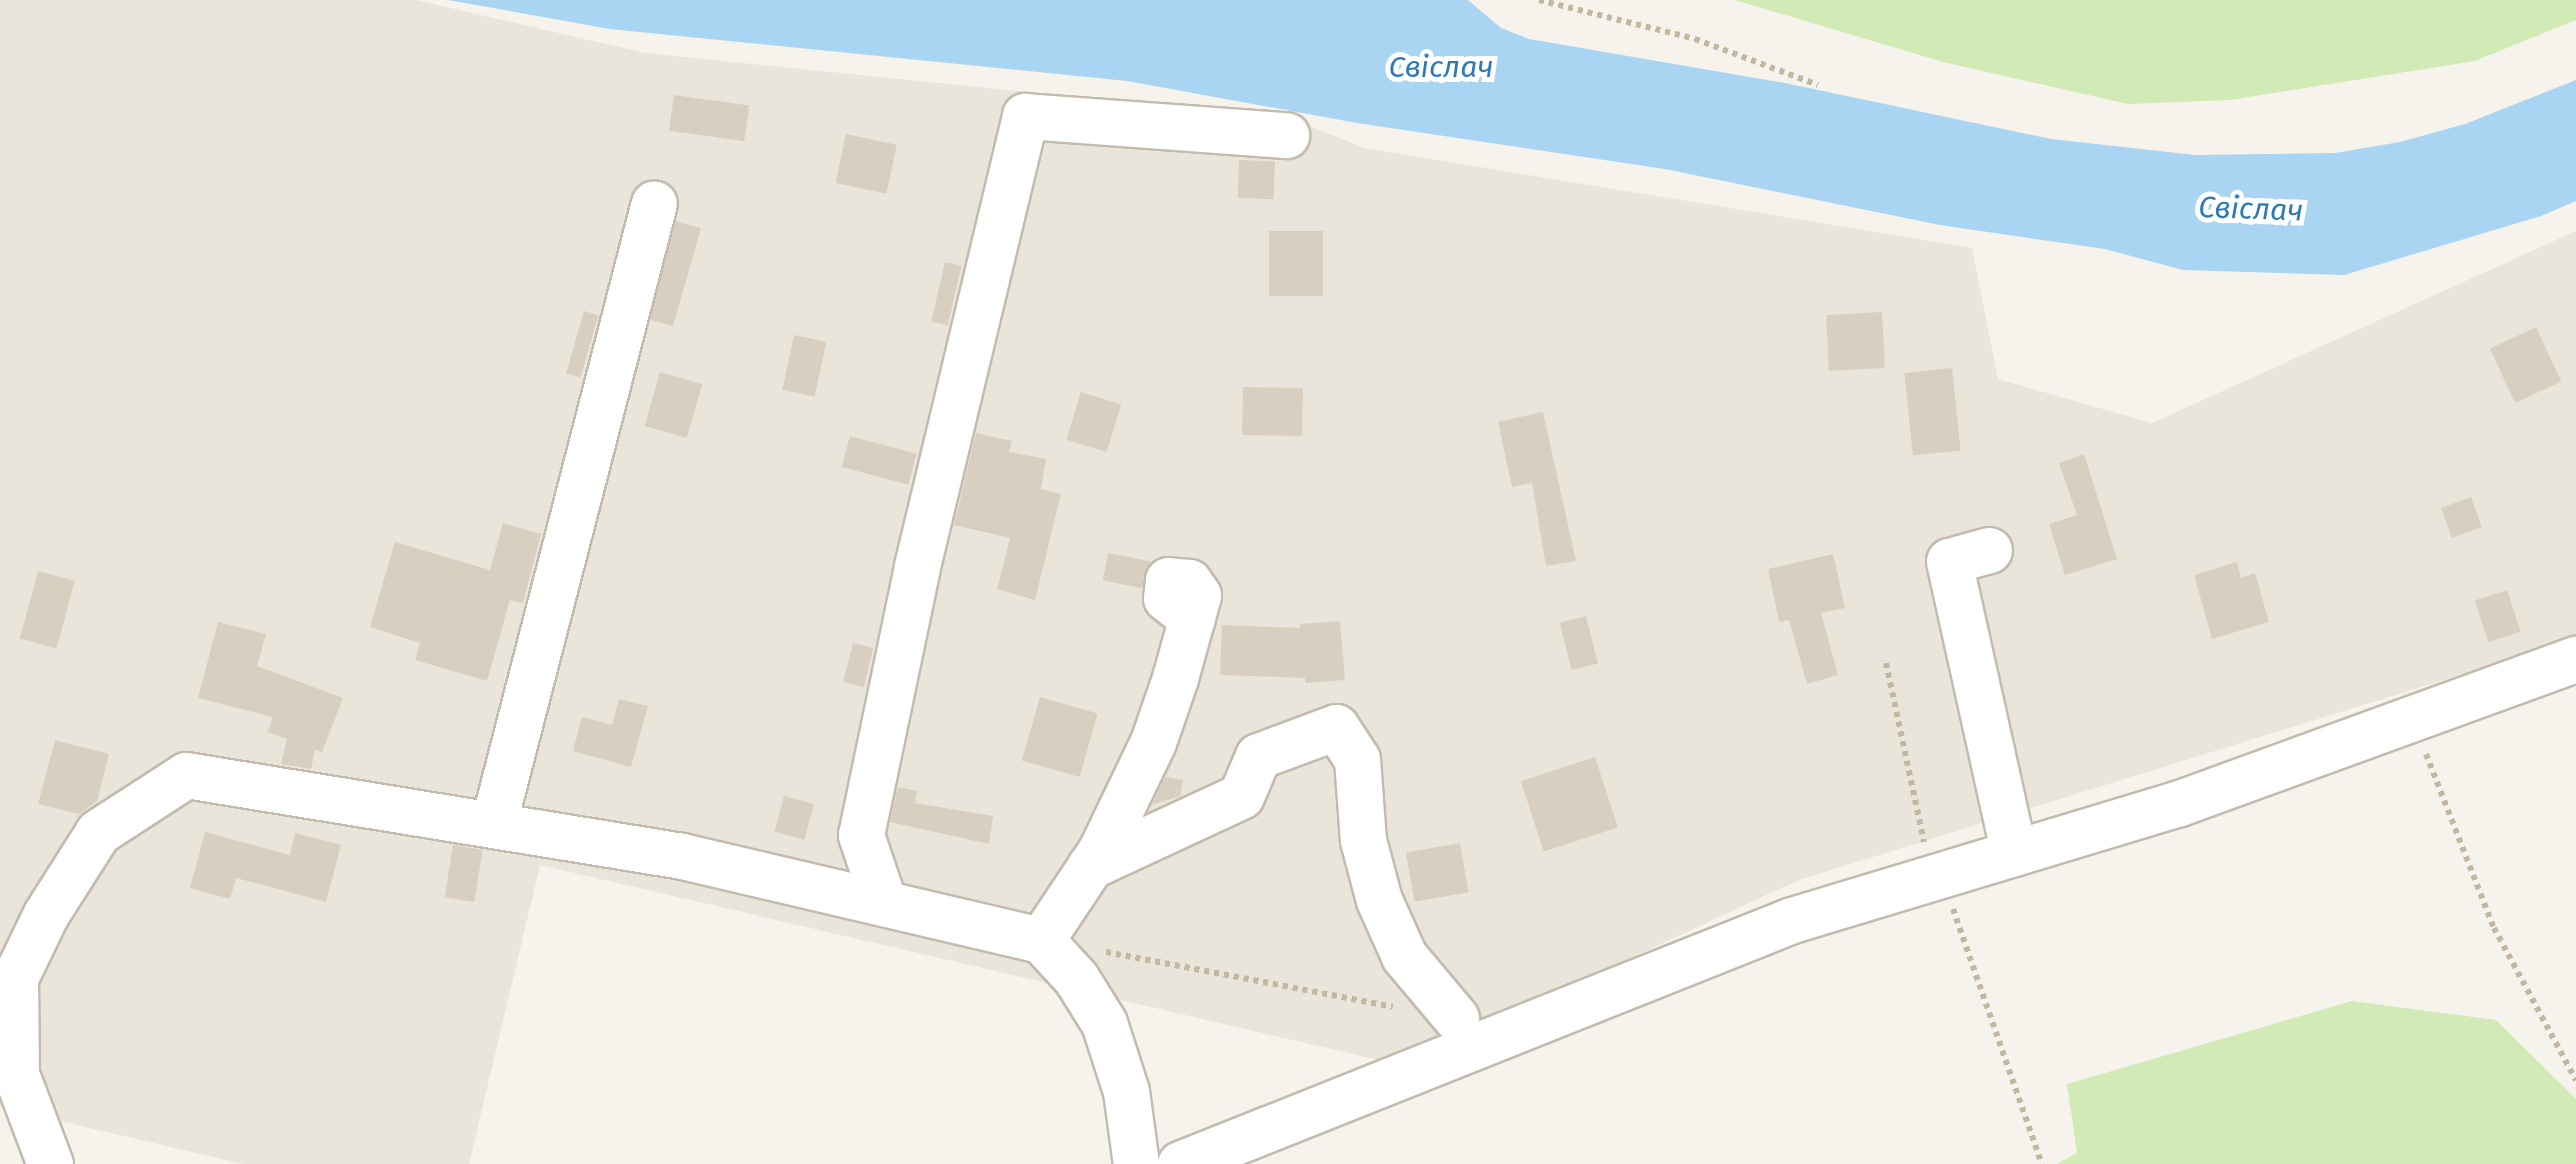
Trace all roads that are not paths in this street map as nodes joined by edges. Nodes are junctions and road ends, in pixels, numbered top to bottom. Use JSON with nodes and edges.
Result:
{"nodes":[{"id":1,"x":1286,"y":135,"type":"dead end"},
{"id":2,"x":654,"y":203,"type":"dead end"},
{"id":3,"x":1989,"y":550,"type":"dead end"},
{"id":4,"x":1192,"y":618,"type":"dead end"},
{"id":5,"x":2576,"y":659,"type":"edge"},
{"id":6,"x":493,"y":825,"type":"junction"},
{"id":7,"x":2014,"y":853,"type":"junction"},
{"id":8,"x":1090,"y":866,"type":"junction"},
{"id":9,"x":884,"y":904,"type":"junction"},
{"id":10,"x":1041,"y":940,"type":"junction"},
{"id":11,"x":1456,"y":1018,"type":"road end"},
{"id":12,"x":50,"y":1164,"type":"edge"},
{"id":13,"x":1136,"y":1164,"type":"edge"},
{"id":14,"x":1180,"y":1164,"type":"edge"}],
"edges":[{"from":1,"to":9,"type":"street"},
{"from":2,"to":6,"type":"street"},
{"from":3,"to":7,"type":"street"},
{"from":4,"to":8,"type":"street"},
{"from":5,"to":7,"type":"street"},
{"from":6,"to":9,"type":"street"},
{"from":6,"to":12,"type":"street"},
{"from":7,"to":14,"type":"street"},
{"from":8,"to":10,"type":"street"},
{"from":8,"to":11,"type":"street"},
{"from":9,"to":10,"type":"street"},
{"from":10,"to":13,"type":"street"}]}
